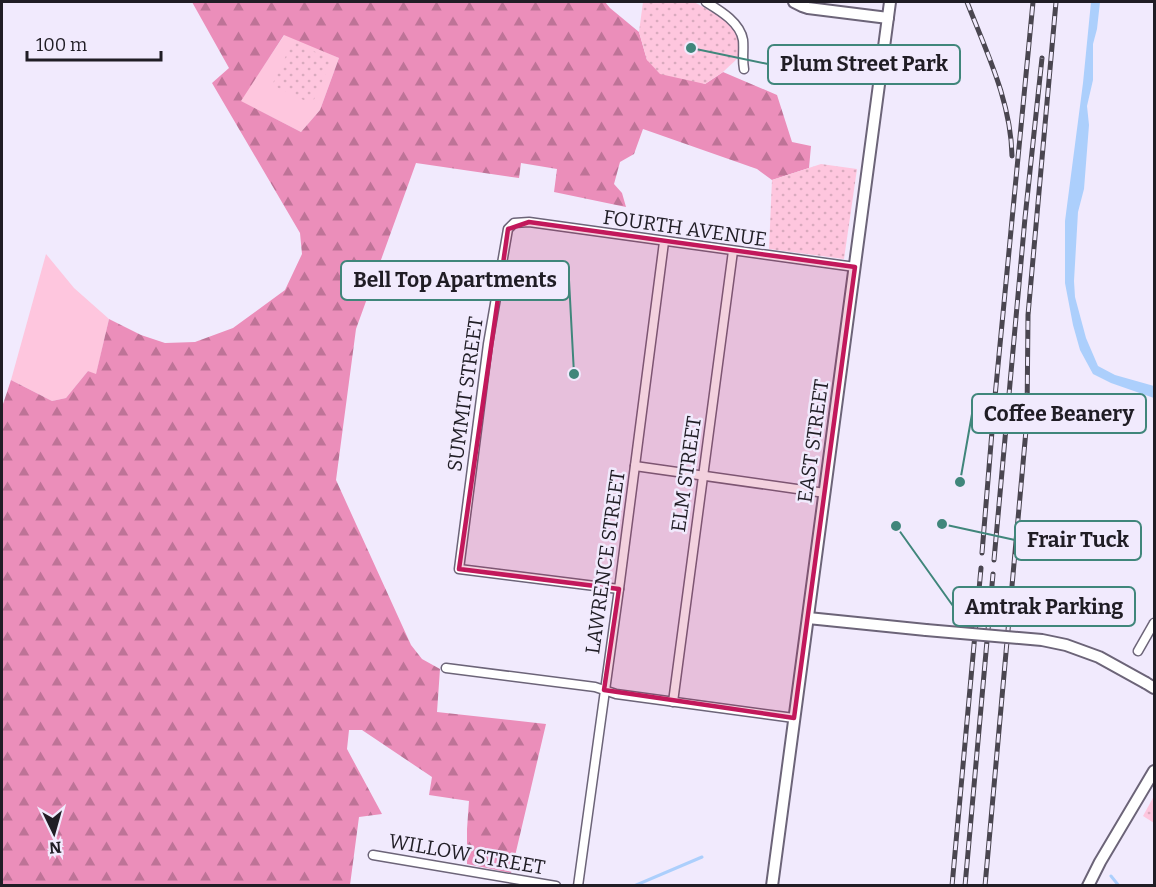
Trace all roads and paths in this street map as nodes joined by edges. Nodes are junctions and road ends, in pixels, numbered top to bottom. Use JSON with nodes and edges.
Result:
{"nodes":[{"id":1,"x":706,"y":2,"type":"edge"},
{"id":2,"x":794,"y":2,"type":"edge"},
{"id":3,"x":890,"y":2,"type":"edge"},
{"id":4,"x":888,"y":18,"type":"junction"},
{"id":5,"x":744,"y":69,"type":"dead end"},
{"id":6,"x":510,"y":225,"type":"joint"},
{"id":7,"x":663,"y":242,"type":"junction"},
{"id":8,"x":733,"y":251,"type":"junction"},
{"id":9,"x":855,"y":267,"type":"junction"},
{"id":10,"x":635,"y":466,"type":"junction"},
{"id":11,"x":703,"y":476,"type":"junction"},
{"id":12,"x":825,"y":493,"type":"junction"},
{"id":13,"x":619,"y":589,"type":"junction"},
{"id":14,"x":808,"y":618,"type":"junction"},
{"id":15,"x":1155,"y":623,"type":"edge"},
{"id":16,"x":1138,"y":651,"type":"dead end"},
{"id":17,"x":446,"y":668,"type":"dead end"},
{"id":18,"x":1150,"y":686,"type":"edge"},
{"id":19,"x":604,"y":690,"type":"junction"},
{"id":20,"x":673,"y":702,"type":"junction"},
{"id":21,"x":794,"y":718,"type":"junction"},
{"id":22,"x":1155,"y":771,"type":"edge"},
{"id":23,"x":373,"y":855,"type":"dead end"},
{"id":24,"x":556,"y":885,"type":"edge"},
{"id":25,"x":578,"y":885,"type":"edge"},
{"id":26,"x":772,"y":885,"type":"edge"},
{"id":27,"x":1088,"y":885,"type":"edge"}],
"edges":[{"from":1,"to":5,"type":"street"},
{"from":2,"to":4,"type":"street"},
{"from":3,"to":4,"type":"street","name":"EAST STREET"},
{"from":4,"to":9,"type":"street","name":"EAST STREET"},
{"from":6,"to":7,"type":"street","name":"FOURTH AVENUE"},
{"from":6,"to":13,"type":"street","name":"SUMMIT STREET"},
{"from":7,"to":8,"type":"street","name":"FOURTH AVENUE"},
{"from":7,"to":10,"type":"street","name":"LAWRENCE STREET"},
{"from":8,"to":9,"type":"street","name":"FOURTH AVENUE"},
{"from":8,"to":11,"type":"street","name":"ELM STREET"},
{"from":9,"to":12,"type":"street","name":"EAST STREET"},
{"from":10,"to":11,"type":"street"},
{"from":10,"to":13,"type":"street","name":"LAWRENCE STREET"},
{"from":11,"to":12,"type":"street"},
{"from":11,"to":20,"type":"street","name":"ELM STREET"},
{"from":12,"to":14,"type":"street","name":"EAST STREET"},
{"from":13,"to":19,"type":"street","name":"LAWRENCE STREET"},
{"from":14,"to":18,"type":"street","bridge":true},
{"from":14,"to":21,"type":"street","name":"EAST STREET"},
{"from":15,"to":16,"type":"street"},
{"from":17,"to":19,"type":"street"},
{"from":19,"to":20,"type":"street"},
{"from":19,"to":25,"type":"street","name":"LAWRENCE STREET"},
{"from":20,"to":21,"type":"street"},
{"from":21,"to":26,"type":"street","name":"EAST STREET"},
{"from":22,"to":27,"type":"street"},
{"from":23,"to":24,"type":"street","name":"WILLOW STREET"}]}
